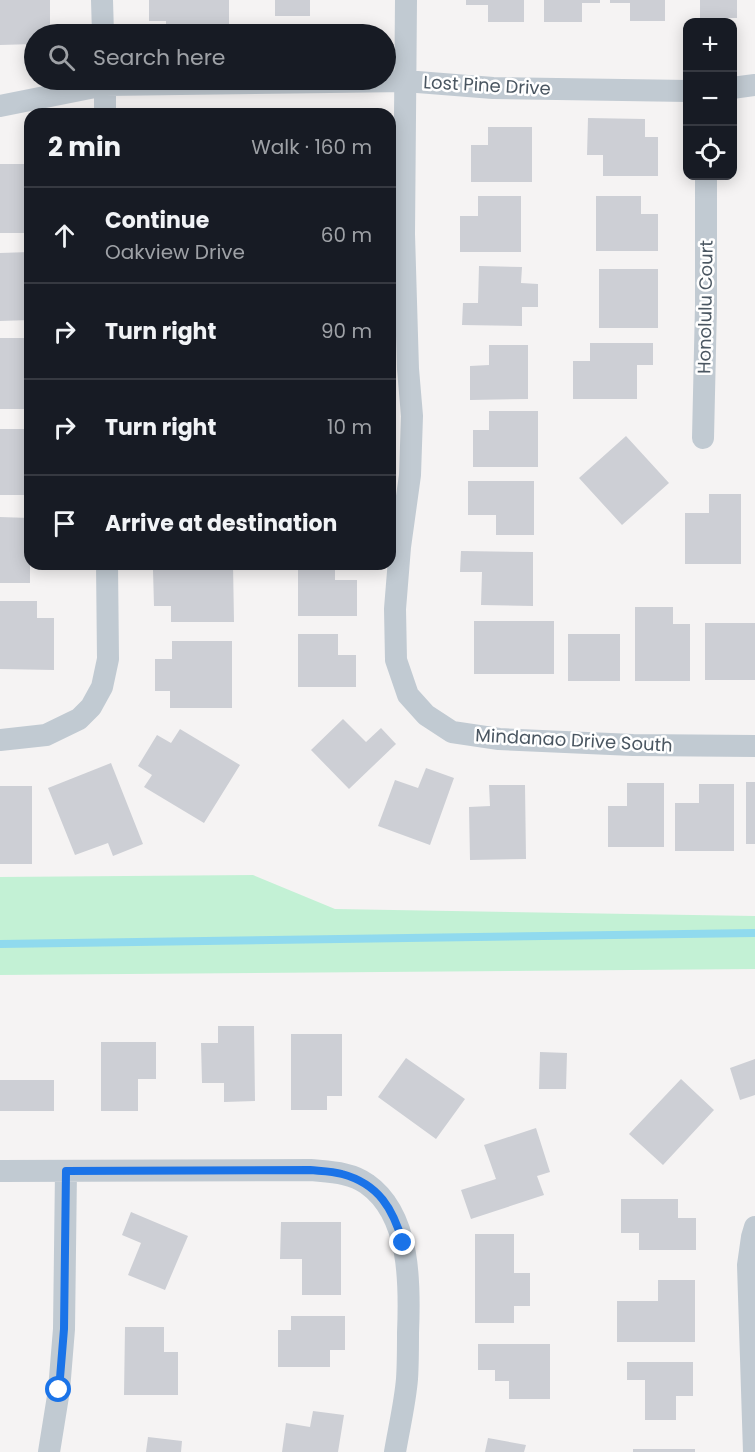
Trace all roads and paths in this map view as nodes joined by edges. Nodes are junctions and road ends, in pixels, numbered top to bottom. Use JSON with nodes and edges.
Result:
{"nodes":[{"id":1,"x":102,"y":0,"type":"edge"},
{"id":2,"x":406,"y":0,"type":"edge"},
{"id":3,"x":103,"y":24,"type":"edge"},
{"id":4,"x":396,"y":81,"type":"edge"},
{"id":5,"x":405,"y":81,"type":"junction"},
{"id":6,"x":755,"y":85,"type":"edge"},
{"id":7,"x":737,"y":87,"type":"edge"},
{"id":8,"x":70,"y":90,"type":"edge"},
{"id":9,"x":105,"y":90,"type":"edge"},
{"id":10,"x":683,"y":91,"type":"edge"},
{"id":11,"x":0,"y":106,"type":"edge"},
{"id":12,"x":105,"y":108,"type":"edge"},
{"id":13,"x":706,"y":180,"type":"edge"},
{"id":14,"x":703,"y":438,"type":"dead end"},
{"id":15,"x":106,"y":570,"type":"edge"},
{"id":16,"x":0,"y":740,"type":"edge"},
{"id":17,"x":755,"y":746,"type":"edge"},
{"id":18,"x":0,"y":1171,"type":"edge"},
{"id":19,"x":66,"y":1171,"type":"junction"},
{"id":20,"x":755,"y":1227,"type":"edge"},
{"id":21,"x":49,"y":1452,"type":"edge"},
{"id":22,"x":395,"y":1452,"type":"edge"},
{"id":23,"x":754,"y":1452,"type":"edge"}],
"edges":[{"from":1,"to":3,"type":"street"},
{"from":2,"to":5,"type":"street"},
{"from":4,"to":5,"type":"street","name":"Lost Pine Drive"},
{"from":5,"to":10,"type":"street","name":"Lost Pine Drive"},
{"from":5,"to":17,"type":"street","name":"Mindanao Drive South"},
{"from":6,"to":7,"type":"street"},
{"from":8,"to":11,"type":"street","name":"Lost Pine Drive"},
{"from":9,"to":12,"type":"street"},
{"from":13,"to":14,"type":"street","name":"Honolulu Court"},
{"from":15,"to":16,"type":"street"},
{"from":18,"to":19,"type":"street"},
{"from":19,"to":21,"type":"street"},
{"from":19,"to":22,"type":"street"},
{"from":20,"to":23,"type":"street"}]}
